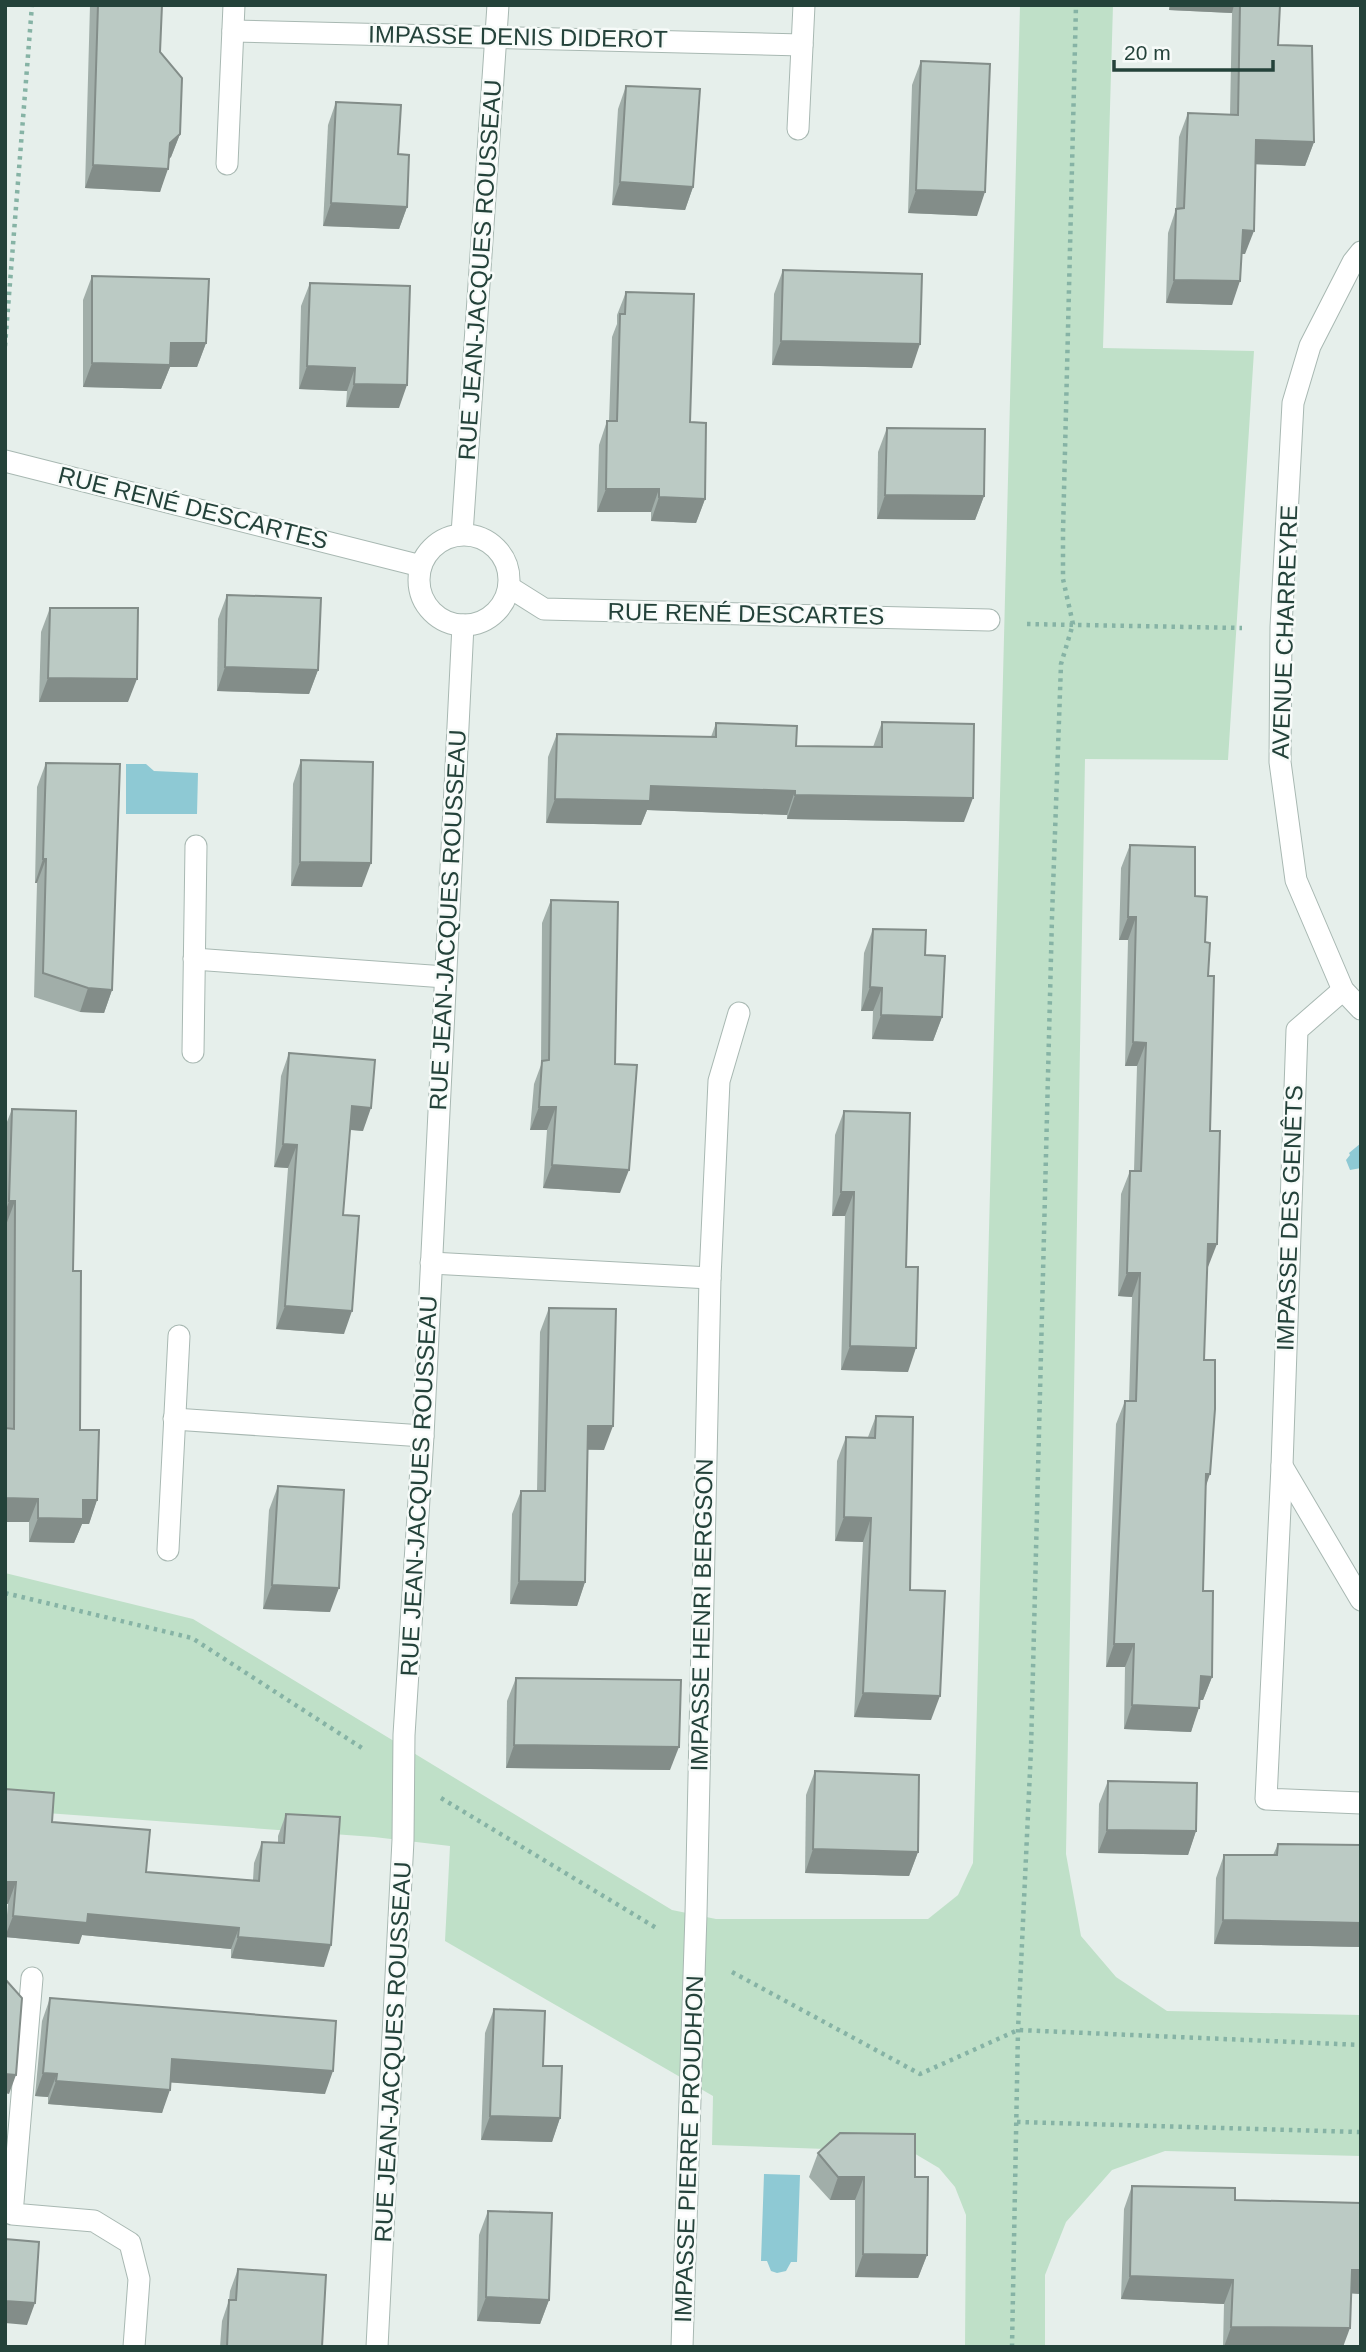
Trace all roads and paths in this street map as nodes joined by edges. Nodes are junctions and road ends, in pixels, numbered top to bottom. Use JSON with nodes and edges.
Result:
{"nodes":[{"id":1,"x":32,"y":5,"type":"edge"},
{"id":2,"x":234,"y":5,"type":"edge"},
{"id":3,"x":498,"y":5,"type":"edge"},
{"id":4,"x":804,"y":5,"type":"edge"},
{"id":5,"x":1076,"y":5,"type":"edge"},
{"id":6,"x":233,"y":31,"type":"junction"},
{"id":7,"x":497,"y":37,"type":"junction"},
{"id":8,"x":802,"y":45,"type":"junction"},
{"id":9,"x":798,"y":129,"type":"dead end"},
{"id":10,"x":227,"y":164,"type":"dead end"},
{"id":11,"x":1361,"y":252,"type":"edge"},
{"id":12,"x":5,"y":345,"type":"edge"},
{"id":13,"x":5,"y":461,"type":"edge"},
{"id":14,"x":462,"y":534,"type":"junction"},
{"id":15,"x":421,"y":566,"type":"junction"},
{"id":16,"x":509,"y":587,"type":"junction"},
{"id":17,"x":989,"y":620,"type":"joint"},
{"id":18,"x":1073,"y":624,"type":"junction"},
{"id":19,"x":463,"y":625,"type":"junction"},
{"id":20,"x":1281,"y":627,"type":"junction"},
{"id":21,"x":196,"y":846,"type":"dead end"},
{"id":22,"x":194,"y":959,"type":"junction"},
{"id":23,"x":445,"y":977,"type":"junction"},
{"id":24,"x":1343,"y":990,"type":"junction"},
{"id":25,"x":1361,"y":1009,"type":"edge"},
{"id":26,"x":738,"y":1013,"type":"dead end"},
{"id":27,"x":193,"y":1052,"type":"dead end"},
{"id":28,"x":431,"y":1263,"type":"junction"},
{"id":29,"x":710,"y":1278,"type":"junction"},
{"id":30,"x":179,"y":1336,"type":"dead end"},
{"id":31,"x":174,"y":1419,"type":"junction"},
{"id":32,"x":423,"y":1436,"type":"junction"},
{"id":33,"x":1282,"y":1466,"type":"junction"},
{"id":34,"x":168,"y":1550,"type":"dead end"},
{"id":35,"x":5,"y":1593,"type":"edge"},
{"id":36,"x":1361,"y":1600,"type":"edge"},
{"id":37,"x":405,"y":1776,"type":"junction"},
{"id":38,"x":1361,"y":1803,"type":"edge"},
{"id":39,"x":695,"y":1951,"type":"junction"},
{"id":40,"x":32,"y":1979,"type":"dead end"},
{"id":41,"x":1018,"y":2030,"type":"junction"},
{"id":42,"x":1361,"y":2045,"type":"edge"},
{"id":43,"x":1017,"y":2122,"type":"junction"},
{"id":44,"x":1361,"y":2132,"type":"edge"},
{"id":45,"x":134,"y":2347,"type":"edge"},
{"id":46,"x":377,"y":2347,"type":"edge"},
{"id":47,"x":682,"y":2347,"type":"edge"},
{"id":48,"x":1012,"y":2347,"type":"edge"}],
"edges":[{"from":1,"to":12,"type":"path"},
{"from":2,"to":6,"type":"street"},
{"from":3,"to":7,"type":"street","name":"RUE JEAN-JACQUES ROUSSEAU"},
{"from":4,"to":8,"type":"street"},
{"from":5,"to":18,"type":"path"},
{"from":6,"to":7,"type":"street","name":"IMPASSE DENIS DIDEROT"},
{"from":6,"to":10,"type":"street"},
{"from":7,"to":8,"type":"street","name":"IMPASSE DENIS DIDEROT"},
{"from":7,"to":14,"type":"street","name":"RUE JEAN-JACQUES ROUSSEAU"},
{"from":8,"to":9,"type":"street"},
{"from":11,"to":20,"type":"street","name":"AVENUE CHARREYRE"},
{"from":13,"to":15,"type":"street","name":"RUE RENÉ DESCARTES"},
{"from":14,"to":15,"type":"street"},
{"from":14,"to":16,"type":"street"},
{"from":15,"to":19,"type":"street"},
{"from":16,"to":17,"type":"street","name":"RUE RENÉ DESCARTES"},
{"from":16,"to":19,"type":"street"},
{"from":17,"to":18,"type":"path"},
{"from":18,"to":20,"type":"path"},
{"from":18,"to":41,"type":"path"},
{"from":19,"to":23,"type":"street","name":"RUE JEAN-JACQUES ROUSSEAU"},
{"from":20,"to":24,"type":"street","name":"AVENUE CHARREYRE"},
{"from":21,"to":22,"type":"street"},
{"from":22,"to":23,"type":"street"},
{"from":22,"to":27,"type":"street"},
{"from":23,"to":28,"type":"street","name":"RUE JEAN-JACQUES ROUSSEAU"},
{"from":24,"to":25,"type":"street","name":"AVENUE CHARREYRE"},
{"from":24,"to":33,"type":"street","name":"IMPASSE DES GENÊTS"},
{"from":26,"to":29,"type":"street","name":"IMPASSE HENRI BERGSON"},
{"from":28,"to":29,"type":"street"},
{"from":28,"to":32,"type":"street","name":"RUE JEAN-JACQUES ROUSSEAU"},
{"from":29,"to":39,"type":"street","name":"IMPASSE HENRI BERGSON"},
{"from":30,"to":31,"type":"street"},
{"from":31,"to":32,"type":"street"},
{"from":31,"to":34,"type":"street"},
{"from":32,"to":37,"type":"street","name":"RUE JEAN-JACQUES ROUSSEAU"},
{"from":33,"to":36,"type":"street"},
{"from":33,"to":38,"type":"street","name":"IMPASSE DES GENÊTS"},
{"from":35,"to":37,"type":"path"},
{"from":37,"to":39,"type":"path"},
{"from":37,"to":46,"type":"street","name":"RUE JEAN-JACQUES ROUSSEAU"},
{"from":39,"to":41,"type":"path"},
{"from":39,"to":47,"type":"street","name":"IMPASSE PIERRE PROUDHON"},
{"from":40,"to":45,"type":"street"},
{"from":41,"to":42,"type":"path"},
{"from":41,"to":43,"type":"path"},
{"from":43,"to":44,"type":"path"},
{"from":43,"to":48,"type":"path"}]}
